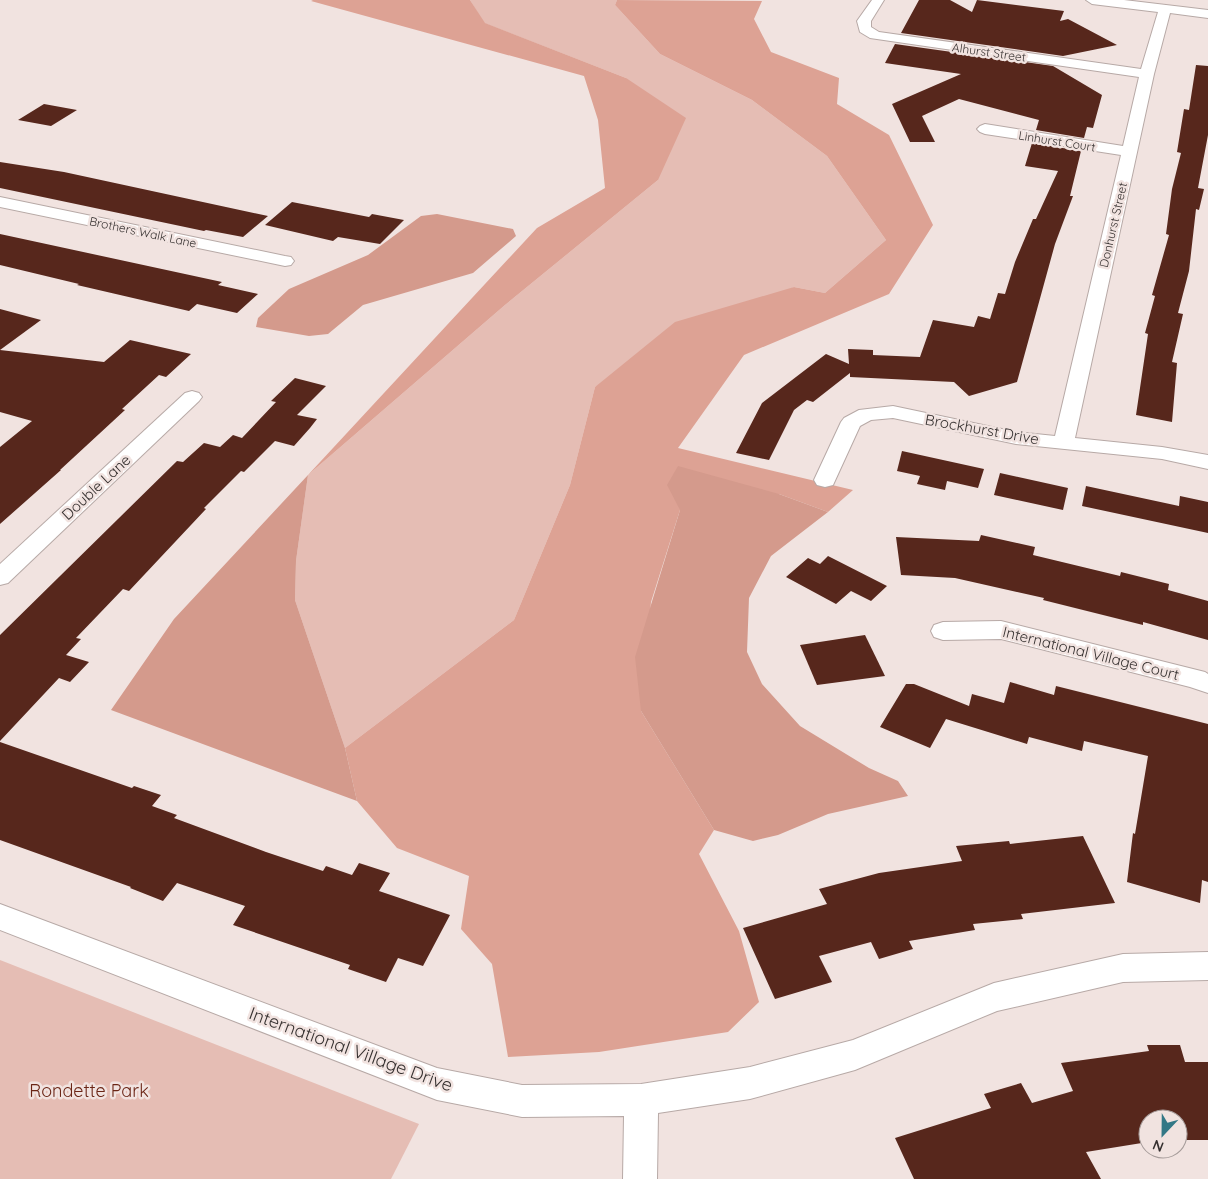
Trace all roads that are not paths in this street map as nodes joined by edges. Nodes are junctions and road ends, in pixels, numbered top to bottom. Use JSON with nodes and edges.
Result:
{"nodes":[{"id":1,"x":878,"y":0,"type":"edge"},
{"id":2,"x":1092,"y":0,"type":"edge"},
{"id":3,"x":1165,"y":9,"type":"junction"},
{"id":4,"x":1208,"y":14,"type":"edge"},
{"id":5,"x":1147,"y":74,"type":"junction"},
{"id":6,"x":985,"y":129,"type":"dead end"},
{"id":7,"x":1129,"y":152,"type":"junction"},
{"id":8,"x":0,"y":202,"type":"edge"},
{"id":9,"x":285,"y":261,"type":"dead end"},
{"id":10,"x":192,"y":397,"type":"dead end"},
{"id":11,"x":1064,"y":442,"type":"junction"},
{"id":12,"x":1208,"y":462,"type":"edge"},
{"id":13,"x":825,"y":480,"type":"dead end"},
{"id":14,"x":0,"y":577,"type":"edge"},
{"id":15,"x":943,"y":631,"type":"dead end"},
{"id":16,"x":1208,"y":684,"type":"edge"},
{"id":17,"x":0,"y":917,"type":"edge"},
{"id":18,"x":1208,"y":966,"type":"edge"},
{"id":19,"x":641,"y":1100,"type":"junction"},
{"id":20,"x":640,"y":1179,"type":"edge"}],
"edges":[{"from":1,"to":5,"type":"street","name":"Alhurst Street"},
{"from":2,"to":3,"type":"street"},
{"from":3,"to":4,"type":"street"},
{"from":3,"to":5,"type":"street","name":"Donhurst Street"},
{"from":5,"to":7,"type":"street","name":"Donhurst Street"},
{"from":6,"to":7,"type":"street","name":"Linhurst Court"},
{"from":7,"to":11,"type":"street","name":"Donhurst Street"},
{"from":8,"to":9,"type":"street","name":"Brothers Walk Lane"},
{"from":10,"to":14,"type":"street","name":"Double Lane"},
{"from":11,"to":12,"type":"street","name":"Brockhurst Drive"},
{"from":11,"to":13,"type":"street","name":"Brockhurst Drive"},
{"from":15,"to":16,"type":"street","name":"International Village Court"},
{"from":17,"to":19,"type":"street","name":"International Village Drive"},
{"from":18,"to":19,"type":"street","name":"International Village Drive"},
{"from":19,"to":20,"type":"street"}]}
